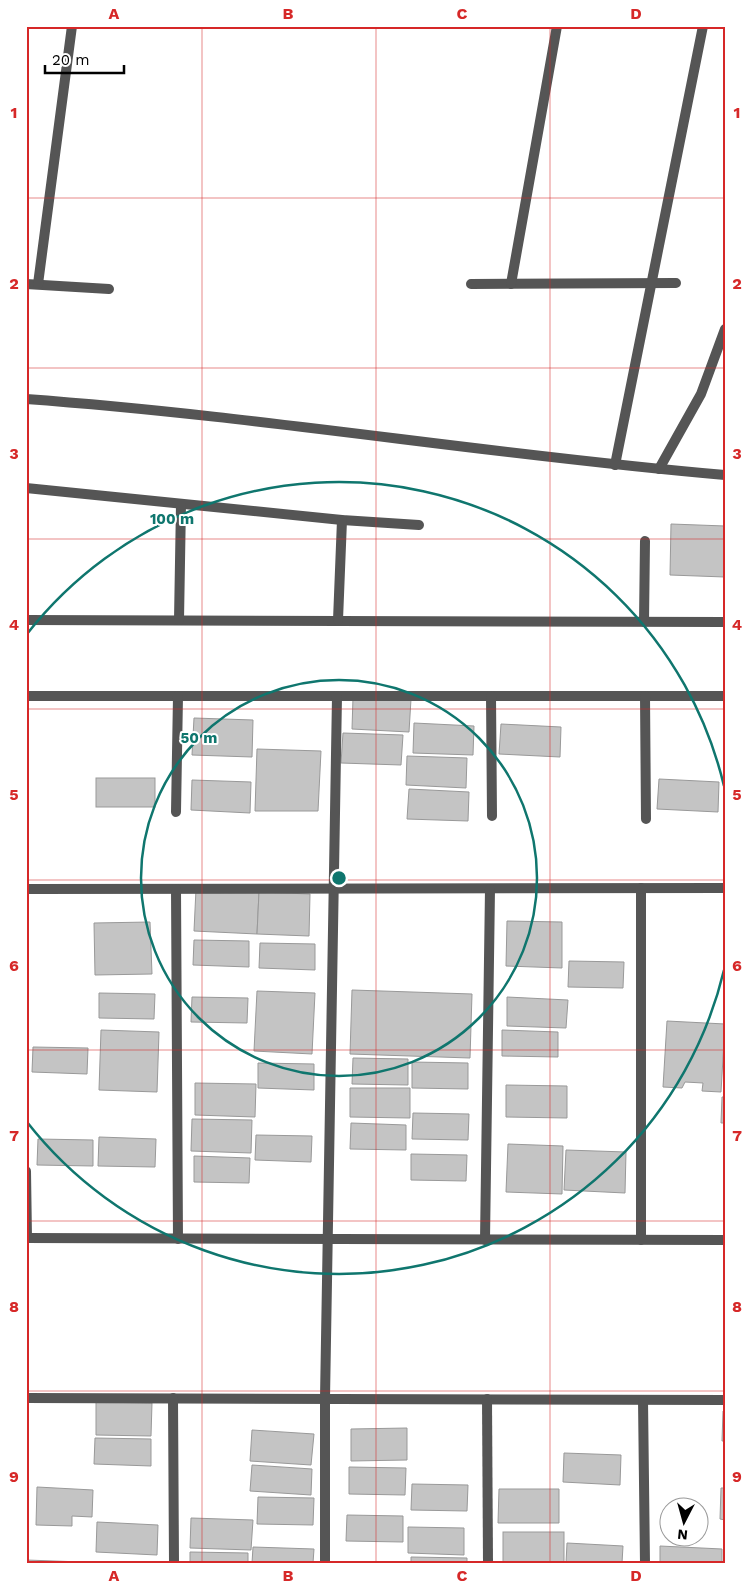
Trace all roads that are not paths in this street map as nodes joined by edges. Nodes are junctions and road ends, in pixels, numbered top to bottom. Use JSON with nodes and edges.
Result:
{"nodes":[{"id":1,"x":72,"y":26,"type":"edge"},
{"id":2,"x":557,"y":26,"type":"edge"},
{"id":3,"x":703,"y":26,"type":"edge"},
{"id":4,"x":676,"y":283,"type":"dead end"},
{"id":5,"x":26,"y":284,"type":"edge"},
{"id":6,"x":38,"y":284,"type":"junction"},
{"id":7,"x":471,"y":284,"type":"dead end"},
{"id":8,"x":511,"y":284,"type":"junction"},
{"id":9,"x":652,"y":284,"type":"junction"},
{"id":10,"x":108,"y":289,"type":"dead end"},
{"id":11,"x":725,"y":330,"type":"edge"},
{"id":12,"x":26,"y":398,"type":"edge"},
{"id":13,"x":615,"y":465,"type":"junction"},
{"id":14,"x":659,"y":470,"type":"junction"},
{"id":15,"x":725,"y":475,"type":"edge"},
{"id":16,"x":26,"y":488,"type":"edge"},
{"id":17,"x":181,"y":504,"type":"junction"},
{"id":18,"x":342,"y":520,"type":"junction"},
{"id":19,"x":419,"y":525,"type":"dead end"},
{"id":20,"x":645,"y":541,"type":"dead end"},
{"id":21,"x":26,"y":620,"type":"edge"},
{"id":22,"x":179,"y":620,"type":"junction"},
{"id":23,"x":338,"y":620,"type":"junction"},
{"id":24,"x":644,"y":622,"type":"junction"},
{"id":25,"x":725,"y":622,"type":"edge"},
{"id":26,"x":26,"y":696,"type":"edge"},
{"id":27,"x":178,"y":696,"type":"junction"},
{"id":28,"x":337,"y":696,"type":"junction"},
{"id":29,"x":491,"y":696,"type":"junction"},
{"id":30,"x":645,"y":696,"type":"junction"},
{"id":31,"x":725,"y":696,"type":"edge"},
{"id":32,"x":176,"y":812,"type":"dead end"},
{"id":33,"x":492,"y":816,"type":"dead end"},
{"id":34,"x":646,"y":820,"type":"dead end"},
{"id":35,"x":334,"y":888,"type":"junction"},
{"id":36,"x":490,"y":888,"type":"junction"},
{"id":37,"x":641,"y":888,"type":"junction"},
{"id":38,"x":725,"y":888,"type":"edge"},
{"id":39,"x":26,"y":889,"type":"edge"},
{"id":40,"x":176,"y":889,"type":"junction"},
{"id":41,"x":26,"y":1171,"type":"edge"},
{"id":42,"x":27,"y":1238,"type":"edge"},
{"id":43,"x":178,"y":1239,"type":"junction"},
{"id":44,"x":328,"y":1239,"type":"junction"},
{"id":45,"x":485,"y":1240,"type":"junction"},
{"id":46,"x":642,"y":1240,"type":"junction"},
{"id":47,"x":725,"y":1240,"type":"edge"},
{"id":48,"x":26,"y":1398,"type":"edge"},
{"id":49,"x":173,"y":1398,"type":"junction"},
{"id":50,"x":325,"y":1398,"type":"junction"},
{"id":51,"x":487,"y":1399,"type":"junction"},
{"id":52,"x":643,"y":1400,"type":"junction"},
{"id":53,"x":725,"y":1400,"type":"edge"},
{"id":54,"x":174,"y":1563,"type":"edge"},
{"id":55,"x":325,"y":1563,"type":"edge"},
{"id":56,"x":488,"y":1563,"type":"edge"},
{"id":57,"x":645,"y":1563,"type":"edge"}],
"edges":[{"from":1,"to":6,"type":"street"},
{"from":2,"to":8,"type":"street"},
{"from":3,"to":9,"type":"street"},
{"from":4,"to":9,"type":"street"},
{"from":5,"to":6,"type":"street"},
{"from":6,"to":10,"type":"street"},
{"from":7,"to":8,"type":"street"},
{"from":8,"to":9,"type":"street"},
{"from":9,"to":13,"type":"street"},
{"from":11,"to":14,"type":"street"},
{"from":12,"to":13,"type":"street"},
{"from":13,"to":14,"type":"street"},
{"from":14,"to":15,"type":"street"},
{"from":16,"to":17,"type":"street"},
{"from":17,"to":18,"type":"street"},
{"from":17,"to":22,"type":"street"},
{"from":18,"to":19,"type":"street"},
{"from":18,"to":23,"type":"street"},
{"from":20,"to":24,"type":"street"},
{"from":21,"to":22,"type":"street"},
{"from":22,"to":23,"type":"street"},
{"from":23,"to":24,"type":"street"},
{"from":24,"to":25,"type":"street"},
{"from":26,"to":27,"type":"street"},
{"from":27,"to":28,"type":"street"},
{"from":27,"to":32,"type":"street"},
{"from":28,"to":29,"type":"street"},
{"from":28,"to":35,"type":"street"},
{"from":29,"to":30,"type":"street"},
{"from":29,"to":33,"type":"street"},
{"from":30,"to":31,"type":"street"},
{"from":30,"to":34,"type":"street"},
{"from":35,"to":36,"type":"street"},
{"from":35,"to":40,"type":"street"},
{"from":35,"to":44,"type":"street"},
{"from":36,"to":37,"type":"street"},
{"from":36,"to":45,"type":"street"},
{"from":37,"to":38,"type":"street"},
{"from":37,"to":46,"type":"street"},
{"from":39,"to":40,"type":"street"},
{"from":40,"to":43,"type":"street"},
{"from":41,"to":42,"type":"street"},
{"from":42,"to":43,"type":"street"},
{"from":43,"to":44,"type":"street"},
{"from":44,"to":45,"type":"street"},
{"from":44,"to":50,"type":"street"},
{"from":45,"to":46,"type":"street"},
{"from":46,"to":47,"type":"street"},
{"from":48,"to":49,"type":"street"},
{"from":49,"to":50,"type":"street"},
{"from":49,"to":54,"type":"street"},
{"from":50,"to":51,"type":"street"},
{"from":50,"to":55,"type":"street"},
{"from":51,"to":52,"type":"street"},
{"from":51,"to":56,"type":"street"},
{"from":52,"to":53,"type":"street"},
{"from":52,"to":57,"type":"street"}]}
